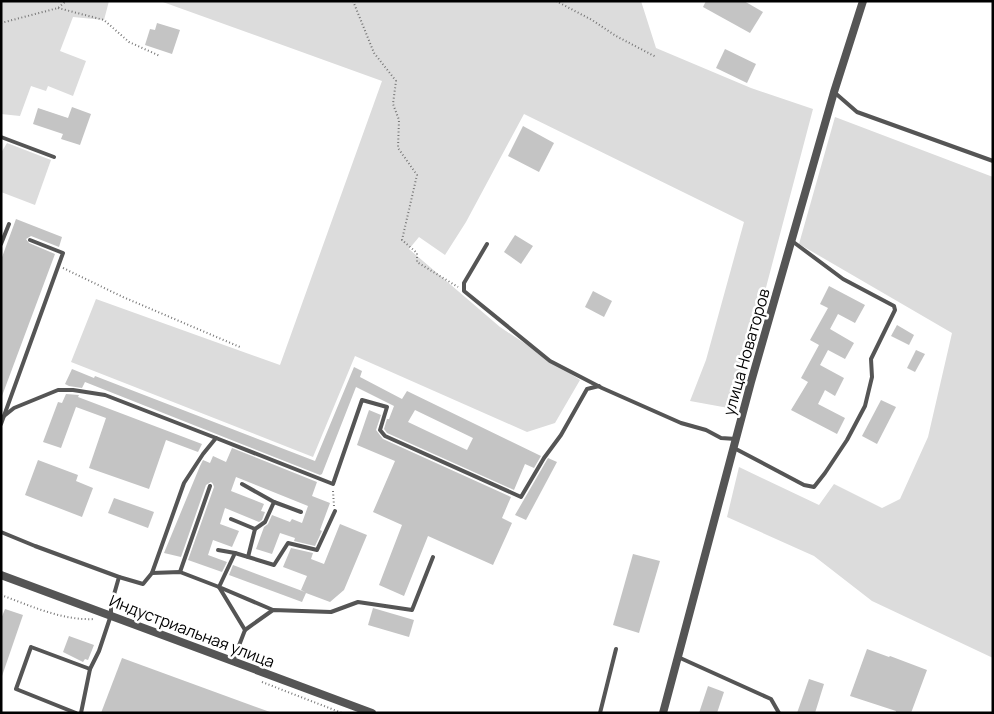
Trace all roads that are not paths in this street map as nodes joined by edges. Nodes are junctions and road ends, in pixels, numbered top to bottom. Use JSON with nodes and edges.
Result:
{"nodes":[{"id":1,"x":863,"y":1,"type":"edge"},
{"id":2,"x":834,"y":92,"type":"junction"},
{"id":3,"x":1,"y":137,"type":"edge"},
{"id":4,"x":54,"y":157,"type":"dead end"},
{"id":5,"x":993,"y":161,"type":"edge"},
{"id":6,"x":8,"y":224,"type":"dead end"},
{"id":7,"x":30,"y":240,"type":"dead end"},
{"id":8,"x":792,"y":241,"type":"junction"},
{"id":9,"x":1,"y":244,"type":"edge"},
{"id":10,"x":487,"y":244,"type":"dead end"},
{"id":11,"x":599,"y":386,"type":"junction"},
{"id":12,"x":4,"y":416,"type":"junction"},
{"id":13,"x":1,"y":424,"type":"edge"},
{"id":14,"x":216,"y":438,"type":"junction"},
{"id":15,"x":736,"y":439,"type":"junction"},
{"id":16,"x":734,"y":448,"type":"junction"},
{"id":17,"x":242,"y":484,"type":"dead end"},
{"id":18,"x":210,"y":486,"type":"dead end"},
{"id":19,"x":274,"y":502,"type":"junction"},
{"id":20,"x":335,"y":511,"type":"road end"},
{"id":21,"x":301,"y":512,"type":"dead end"},
{"id":22,"x":231,"y":519,"type":"dead end"},
{"id":23,"x":256,"y":529,"type":"junction"},
{"id":24,"x":1,"y":532,"type":"edge"},
{"id":25,"x":218,"y":550,"type":"dead end"},
{"id":26,"x":235,"y":554,"type":"junction"},
{"id":27,"x":248,"y":557,"type":"junction"},
{"id":28,"x":433,"y":557,"type":"dead end"},
{"id":29,"x":152,"y":572,"type":"junction"},
{"id":30,"x":180,"y":572,"type":"junction"},
{"id":31,"x":1,"y":575,"type":"edge"},
{"id":32,"x":118,"y":577,"type":"junction"},
{"id":33,"x":219,"y":587,"type":"junction"},
{"id":34,"x":273,"y":610,"type":"junction"},
{"id":35,"x":111,"y":615,"type":"junction"},
{"id":36,"x":245,"y":630,"type":"junction"},
{"id":37,"x":616,"y":648,"type":"dead end"},
{"id":38,"x":678,"y":657,"type":"junction"},
{"id":39,"x":233,"y":660,"type":"junction"},
{"id":40,"x":90,"y":669,"type":"junction"},
{"id":41,"x":76,"y":713,"type":"edge"},
{"id":42,"x":81,"y":713,"type":"edge"},
{"id":43,"x":372,"y":713,"type":"edge"},
{"id":44,"x":600,"y":713,"type":"edge"},
{"id":45,"x":663,"y":713,"type":"edge"},
{"id":46,"x":779,"y":713,"type":"edge"}],
"edges":[{"from":1,"to":2,"type":"street","name":"улица Новаторов"},
{"from":2,"to":5,"type":"lane"},
{"from":2,"to":8,"type":"street","name":"улица Новаторов"},
{"from":3,"to":4,"type":"lane"},
{"from":6,"to":9,"type":"lane"},
{"from":7,"to":12,"type":"lane"},
{"from":8,"to":15,"type":"street","name":"улица Новаторов"},
{"from":8,"to":16,"type":"lane"},
{"from":10,"to":11,"type":"lane"},
{"from":11,"to":14,"type":"lane"},
{"from":11,"to":15,"type":"lane"},
{"from":12,"to":13,"type":"lane"},
{"from":12,"to":14,"type":"lane"},
{"from":14,"to":29,"type":"lane"},
{"from":15,"to":16,"type":"street","name":"улица Новаторов"},
{"from":16,"to":38,"type":"street","name":"улица Новаторов"},
{"from":17,"to":19,"type":"lane"},
{"from":18,"to":30,"type":"lane"},
{"from":19,"to":21,"type":"lane"},
{"from":19,"to":23,"type":"lane"},
{"from":20,"to":27,"type":"lane"},
{"from":22,"to":23,"type":"lane"},
{"from":23,"to":27,"type":"lane"},
{"from":24,"to":32,"type":"lane"},
{"from":25,"to":26,"type":"lane"},
{"from":26,"to":27,"type":"lane"},
{"from":26,"to":33,"type":"lane"},
{"from":28,"to":34,"type":"lane"},
{"from":29,"to":30,"type":"lane"},
{"from":29,"to":32,"type":"lane"},
{"from":30,"to":33,"type":"lane"},
{"from":31,"to":35,"type":"street","name":"Индустриальная улица"},
{"from":32,"to":35,"type":"lane"},
{"from":33,"to":34,"type":"lane"},
{"from":33,"to":36,"type":"lane"},
{"from":34,"to":36,"type":"lane"},
{"from":35,"to":39,"type":"street","name":"Индустриальная улица"},
{"from":35,"to":40,"type":"lane"},
{"from":36,"to":39,"type":"lane"},
{"from":37,"to":44,"type":"lane"},
{"from":38,"to":45,"type":"street","name":"улица Новаторов"},
{"from":38,"to":46,"type":"lane"},
{"from":39,"to":43,"type":"street","name":"Индустриальная улица"},
{"from":40,"to":41,"type":"lane"},
{"from":40,"to":42,"type":"lane"}]}
